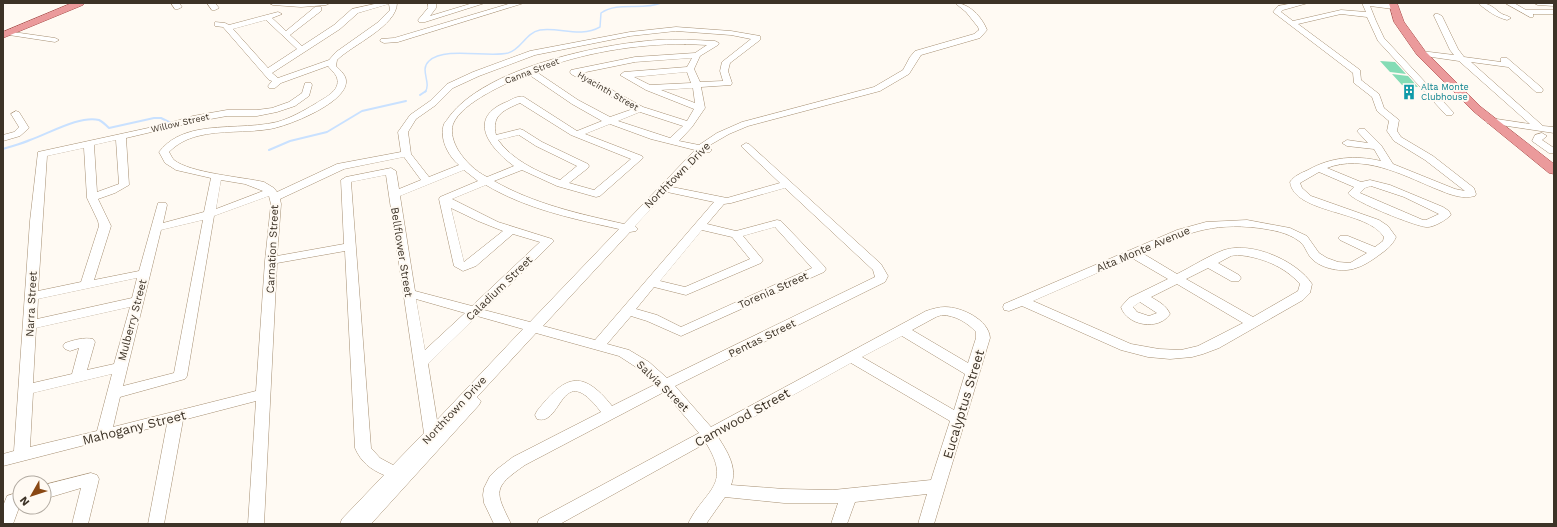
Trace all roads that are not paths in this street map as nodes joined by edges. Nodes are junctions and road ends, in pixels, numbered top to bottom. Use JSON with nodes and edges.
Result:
{"nodes":[{"id":1,"x":80,"y":3,"type":"edge"},
{"id":2,"x":272,"y":3,"type":"edge"},
{"id":3,"x":326,"y":3,"type":"edge"},
{"id":4,"x":387,"y":3,"type":"edge"},
{"id":5,"x":393,"y":3,"type":"edge"},
{"id":6,"x":481,"y":3,"type":"edge"},
{"id":7,"x":520,"y":3,"type":"edge"},
{"id":8,"x":959,"y":3,"type":"edge"},
{"id":9,"x":1304,"y":3,"type":"edge"},
{"id":10,"x":1366,"y":3,"type":"edge"},
{"id":11,"x":1482,"y":3,"type":"edge"},
{"id":12,"x":1509,"y":3,"type":"edge"},
{"id":13,"x":1538,"y":3,"type":"edge"},
{"id":14,"x":434,"y":4,"type":"edge"},
{"id":15,"x":1390,"y":4,"type":"edge"},
{"id":16,"x":1554,"y":4,"type":"edge"},
{"id":17,"x":362,"y":6,"type":"edge"},
{"id":18,"x":318,"y":9,"type":"dead end"},
{"id":19,"x":1524,"y":12,"type":"junction"},
{"id":20,"x":1554,"y":13,"type":"edge"},
{"id":21,"x":278,"y":14,"type":"dead end"},
{"id":22,"x":1369,"y":15,"type":"junction"},
{"id":23,"x":1438,"y":16,"type":"dead end"},
{"id":24,"x":267,"y":17,"type":"junction"},
{"id":25,"x":1533,"y":17,"type":"dead end"},
{"id":26,"x":1507,"y":18,"type":"dead end"},
{"id":27,"x":422,"y":20,"type":"junction"},
{"id":28,"x":218,"y":24,"type":"dead end"},
{"id":29,"x":1293,"y":24,"type":"junction"},
{"id":30,"x":228,"y":28,"type":"junction"},
{"id":31,"x":5,"y":31,"type":"edge"},
{"id":32,"x":731,"y":33,"type":"junction"},
{"id":33,"x":286,"y":34,"type":"junction"},
{"id":34,"x":409,"y":36,"type":"junction"},
{"id":35,"x":55,"y":40,"type":"dead end"},
{"id":36,"x":384,"y":41,"type":"dead end"},
{"id":37,"x":715,"y":44,"type":"junction"},
{"id":38,"x":302,"y":50,"type":"junction"},
{"id":39,"x":1421,"y":53,"type":"junction"},
{"id":40,"x":697,"y":55,"type":"junction"},
{"id":41,"x":1500,"y":56,"type":"dead end"},
{"id":42,"x":1460,"y":57,"type":"junction"},
{"id":43,"x":332,"y":62,"type":"junction"},
{"id":44,"x":1508,"y":64,"type":"junction"},
{"id":45,"x":690,"y":69,"type":"junction"},
{"id":46,"x":529,"y":71,"type":"junction"},
{"id":47,"x":267,"y":72,"type":"junction"},
{"id":48,"x":697,"y":84,"type":"junction"},
{"id":49,"x":649,"y":88,"type":"junction"},
{"id":50,"x":307,"y":90,"type":"dead end"},
{"id":51,"x":1538,"y":90,"type":"dead end"},
{"id":52,"x":700,"y":108,"type":"junction"},
{"id":53,"x":640,"y":109,"type":"junction"},
{"id":54,"x":1449,"y":113,"type":"dead end"},
{"id":55,"x":16,"y":114,"type":"dead end"},
{"id":56,"x":610,"y":120,"type":"junction"},
{"id":57,"x":1490,"y":121,"type":"junction"},
{"id":58,"x":689,"y":125,"type":"junction"},
{"id":59,"x":164,"y":126,"type":"junction"},
{"id":60,"x":1362,"y":130,"type":"dead end"},
{"id":61,"x":1554,"y":130,"type":"edge"},
{"id":62,"x":1538,"y":131,"type":"junction"},
{"id":63,"x":577,"y":134,"type":"junction"},
{"id":64,"x":121,"y":136,"type":"junction"},
{"id":65,"x":188,"y":136,"type":"junction"},
{"id":66,"x":1554,"y":137,"type":"edge"},
{"id":67,"x":3,"y":138,"type":"edge"},
{"id":68,"x":492,"y":138,"type":"junction"},
{"id":69,"x":672,"y":142,"type":"junction"},
{"id":70,"x":89,"y":143,"type":"junction"},
{"id":71,"x":1347,"y":143,"type":"dead end"},
{"id":72,"x":746,"y":146,"type":"dead end"},
{"id":73,"x":1378,"y":147,"type":"junction"},
{"id":74,"x":704,"y":149,"type":"junction"},
{"id":75,"x":1552,"y":150,"type":"dead end"},
{"id":76,"x":42,"y":154,"type":"joint"},
{"id":77,"x":406,"y":154,"type":"junction"},
{"id":78,"x":465,"y":166,"type":"junction"},
{"id":79,"x":522,"y":166,"type":"junction"},
{"id":80,"x":1389,"y":167,"type":"junction"},
{"id":81,"x":1319,"y":168,"type":"junction"},
{"id":82,"x":1554,"y":170,"type":"edge"},
{"id":83,"x":216,"y":177,"type":"junction"},
{"id":84,"x":428,"y":182,"type":"junction"},
{"id":85,"x":486,"y":182,"type":"junction"},
{"id":86,"x":561,"y":184,"type":"junction"},
{"id":87,"x":788,"y":184,"type":"junction"},
{"id":88,"x":1361,"y":186,"type":"junction"},
{"id":89,"x":667,"y":189,"type":"junction"},
{"id":90,"x":273,"y":194,"type":"junction"},
{"id":91,"x":394,"y":195,"type":"junction"},
{"id":92,"x":92,"y":198,"type":"junction"},
{"id":93,"x":444,"y":199,"type":"junction"},
{"id":94,"x":721,"y":200,"type":"junction"},
{"id":95,"x":162,"y":205,"type":"dead end"},
{"id":96,"x":209,"y":216,"type":"junction"},
{"id":97,"x":700,"y":226,"type":"junction"},
{"id":98,"x":156,"y":228,"type":"junction"},
{"id":99,"x":629,"y":229,"type":"junction"},
{"id":100,"x":510,"y":231,"type":"junction"},
{"id":101,"x":736,"y":234,"type":"junction"},
{"id":102,"x":1344,"y":238,"type":"dead end"},
{"id":103,"x":350,"y":246,"type":"junction"},
{"id":104,"x":1375,"y":252,"type":"junction"},
{"id":105,"x":1133,"y":253,"type":"junction"},
{"id":106,"x":271,"y":261,"type":"junction"},
{"id":107,"x":1209,"y":263,"type":"junction"},
{"id":108,"x":144,"y":273,"type":"junction"},
{"id":109,"x":1235,"y":278,"type":"dead end"},
{"id":110,"x":1177,"y":279,"type":"junction"},
{"id":111,"x":652,"y":283,"type":"junction"},
{"id":112,"x":86,"y":285,"type":"junction"},
{"id":113,"x":409,"y":293,"type":"junction"},
{"id":114,"x":31,"y":296,"type":"junction"},
{"id":115,"x":1141,"y":297,"type":"dead end"},
{"id":116,"x":137,"y":300,"type":"junction"},
{"id":117,"x":1022,"y":301,"type":"junction"},
{"id":118,"x":1010,"y":307,"type":"dead end"},
{"id":119,"x":628,"y":311,"type":"junction"},
{"id":120,"x":939,"y":311,"type":"joint"},
{"id":121,"x":474,"y":312,"type":"junction"},
{"id":122,"x":1253,"y":323,"type":"junction"},
{"id":123,"x":30,"y":325,"type":"junction"},
{"id":124,"x":536,"y":329,"type":"junction"},
{"id":125,"x":902,"y":330,"type":"junction"},
{"id":126,"x":599,"y":345,"type":"junction"},
{"id":127,"x":70,"y":346,"type":"dead end"},
{"id":128,"x":851,"y":358,"type":"junction"},
{"id":129,"x":420,"y":362,"type":"junction"},
{"id":130,"x":120,"y":367,"type":"junction"},
{"id":131,"x":973,"y":372,"type":"junction"},
{"id":132,"x":78,"y":377,"type":"junction"},
{"id":133,"x":665,"y":385,"type":"junction"},
{"id":134,"x":26,"y":390,"type":"junction"},
{"id":135,"x":113,"y":394,"type":"junction"},
{"id":136,"x":264,"y":394,"type":"junction"},
{"id":137,"x":610,"y":413,"type":"junction"},
{"id":138,"x":542,"y":415,"type":"dead end"},
{"id":139,"x":176,"y":416,"type":"junction"},
{"id":140,"x":958,"y":419,"type":"junction"},
{"id":141,"x":103,"y":435,"type":"junction"},
{"id":142,"x":709,"y":435,"type":"junction"},
{"id":143,"x":434,"y":438,"type":"junction"},
{"id":144,"x":22,"y":455,"type":"junction"},
{"id":145,"x":3,"y":460,"type":"edge"},
{"id":146,"x":400,"y":474,"type":"junction"},
{"id":147,"x":938,"y":486,"type":"junction"},
{"id":148,"x":52,"y":490,"type":"edge"},
{"id":149,"x":720,"y":490,"type":"junction"},
{"id":150,"x":849,"y":496,"type":"junction"},
{"id":151,"x":12,"y":501,"type":"edge"},
{"id":152,"x":357,"y":521,"type":"edge"},
{"id":153,"x":5,"y":524,"type":"edge"},
{"id":154,"x":80,"y":524,"type":"edge"},
{"id":155,"x":156,"y":524,"type":"edge"},
{"id":156,"x":256,"y":524,"type":"edge"},
{"id":157,"x":503,"y":524,"type":"edge"},
{"id":158,"x":545,"y":524,"type":"edge"},
{"id":159,"x":696,"y":524,"type":"edge"},
{"id":160,"x":840,"y":524,"type":"edge"},
{"id":161,"x":926,"y":524,"type":"edge"}],
"edges":[{"from":1,"to":31,"type":"main road"},
{"from":2,"to":3,"type":"street"},
{"from":4,"to":17,"type":"street"},
{"from":5,"to":43,"type":"street"},
{"from":6,"to":27,"type":"street"},
{"from":7,"to":34,"type":"street"},
{"from":8,"to":74,"type":"street","name":"Northtown Drive"},
{"from":9,"to":29,"type":"street","name":"Alta Monte Avenue"},
{"from":10,"to":15,"type":"street"},
{"from":10,"to":22,"type":"street"},
{"from":11,"to":26,"type":"street"},
{"from":12,"to":19,"type":"street"},
{"from":13,"to":16,"type":"street"},
{"from":14,"to":27,"type":"street"},
{"from":15,"to":39,"type":"main road"},
{"from":17,"to":38,"type":"street"},
{"from":18,"to":33,"type":"street"},
{"from":19,"to":20,"type":"street"},
{"from":19,"to":25,"type":"street"},
{"from":21,"to":24,"type":"street"},
{"from":22,"to":29,"type":"street"},
{"from":22,"to":54,"type":"street"},
{"from":23,"to":42,"type":"street"},
{"from":24,"to":30,"type":"street"},
{"from":24,"to":33,"type":"street"},
{"from":27,"to":34,"type":"street"},
{"from":28,"to":30,"type":"street"},
{"from":29,"to":80,"type":"street","name":"Alta Monte Avenue"},
{"from":30,"to":47,"type":"street"},
{"from":31,"to":35,"type":"street"},
{"from":32,"to":37,"type":"street"},
{"from":32,"to":48,"type":"street"},
{"from":32,"to":77,"type":"street"},
{"from":33,"to":38,"type":"street"},
{"from":34,"to":36,"type":"street"},
{"from":37,"to":40,"type":"street"},
{"from":37,"to":46,"type":"street","name":"Canna Street"},
{"from":38,"to":47,"type":"street"},
{"from":39,"to":42,"type":"street"},
{"from":39,"to":57,"type":"main road"},
{"from":40,"to":45,"type":"street"},
{"from":40,"to":53,"type":"street","name":"Hyacinth Street"},
{"from":41,"to":44,"type":"street"},
{"from":42,"to":44,"type":"street"},
{"from":42,"to":62,"type":"street"},
{"from":43,"to":47,"type":"street"},
{"from":43,"to":65,"type":"street","name":"Carnation Street"},
{"from":44,"to":51,"type":"street"},
{"from":45,"to":48,"type":"street"},
{"from":45,"to":49,"type":"street"},
{"from":46,"to":56,"type":"street"},
{"from":46,"to":78,"type":"street","name":"Canna Street"},
{"from":48,"to":49,"type":"street"},
{"from":48,"to":52,"type":"street"},
{"from":49,"to":52,"type":"street"},
{"from":50,"to":59,"type":"street","name":"Willow Street"},
{"from":52,"to":58,"type":"street"},
{"from":53,"to":56,"type":"street"},
{"from":53,"to":58,"type":"street","name":"Hyacinth Street"},
{"from":55,"to":67,"type":"street"},
{"from":56,"to":63,"type":"street"},
{"from":56,"to":69,"type":"street"},
{"from":57,"to":62,"type":"street"},
{"from":57,"to":82,"type":"main road"},
{"from":58,"to":69,"type":"street"},
{"from":59,"to":64,"type":"street","name":"Willow Street"},
{"from":59,"to":65,"type":"street"},
{"from":60,"to":73,"type":"street"},
{"from":61,"to":62,"type":"street"},
{"from":62,"to":66,"type":"street"},
{"from":62,"to":75,"type":"street"},
{"from":63,"to":68,"type":"street"},
{"from":63,"to":86,"type":"street"},
{"from":64,"to":70,"type":"street","name":"Willow Street"},
{"from":64,"to":92,"type":"street"},
{"from":65,"to":83,"type":"street","name":"Carnation Street"},
{"from":68,"to":79,"type":"street"},
{"from":68,"to":86,"type":"street"},
{"from":69,"to":74,"type":"street"},
{"from":70,"to":76,"type":"street","name":"Willow Street"},
{"from":70,"to":92,"type":"street"},
{"from":71,"to":73,"type":"street"},
{"from":72,"to":87,"type":"street","name":"Pentas Street"},
{"from":73,"to":80,"type":"street"},
{"from":74,"to":89,"type":"street","name":"Northtown Drive"},
{"from":76,"to":114,"type":"street","name":"Narra Street"},
{"from":77,"to":84,"type":"street"},
{"from":77,"to":90,"type":"street"},
{"from":78,"to":84,"type":"street"},
{"from":78,"to":85,"type":"street","name":"Canna Street"},
{"from":79,"to":85,"type":"street"},
{"from":79,"to":86,"type":"street"},
{"from":80,"to":81,"type":"street","name":"Alta Monte Avenue"},
{"from":81,"to":88,"type":"street"},
{"from":81,"to":104,"type":"street","name":"Alta Monte Avenue"},
{"from":83,"to":90,"type":"street","name":"Carnation Street"},
{"from":83,"to":96,"type":"street"},
{"from":84,"to":91,"type":"street"},
{"from":85,"to":93,"type":"street"},
{"from":85,"to":99,"type":"street","name":"Canna Street"},
{"from":87,"to":94,"type":"street"},
{"from":87,"to":133,"type":"street","name":"Pentas Street"},
{"from":88,"to":88,"type":"street"},
{"from":89,"to":94,"type":"street"},
{"from":89,"to":99,"type":"street","name":"Northtown Drive"},
{"from":90,"to":96,"type":"street"},
{"from":90,"to":106,"type":"street","name":"Carnation Street"},
{"from":91,"to":103,"type":"street","name":"Bellflower Street"},
{"from":91,"to":113,"type":"street","name":"Bellflower Street"},
{"from":92,"to":112,"type":"street"},
{"from":93,"to":100,"type":"street","name":"Caladium Street"},
{"from":93,"to":100,"type":"street"},
{"from":94,"to":97,"type":"street"},
{"from":95,"to":98,"type":"street","name":"Mulberry Street"},
{"from":96,"to":98,"type":"street"},
{"from":96,"to":135,"type":"street"},
{"from":97,"to":101,"type":"street"},
{"from":97,"to":111,"type":"street"},
{"from":98,"to":108,"type":"street","name":"Mulberry Street"},
{"from":99,"to":124,"type":"street","name":"Northtown Drive"},
{"from":100,"to":121,"type":"street","name":"Caladium Street"},
{"from":101,"to":111,"type":"street"},
{"from":101,"to":119,"type":"street","name":"Torenia Street"},
{"from":102,"to":104,"type":"street"},
{"from":103,"to":106,"type":"street"},
{"from":103,"to":146,"type":"street","name":"Bellflower Street"},
{"from":104,"to":105,"type":"street","name":"Alta Monte Avenue"},
{"from":105,"to":110,"type":"street"},
{"from":105,"to":117,"type":"street","name":"Alta Monte Avenue"},
{"from":106,"to":136,"type":"street","name":"Carnation Street"},
{"from":107,"to":109,"type":"street"},
{"from":107,"to":110,"type":"street"},
{"from":107,"to":122,"type":"street"},
{"from":108,"to":112,"type":"street"},
{"from":108,"to":116,"type":"street","name":"Mulberry Street"},
{"from":110,"to":115,"type":"street"},
{"from":110,"to":122,"type":"street"},
{"from":111,"to":119,"type":"street"},
{"from":112,"to":114,"type":"street"},
{"from":113,"to":121,"type":"street","name":"Salvia Street"},
{"from":113,"to":129,"type":"street","name":"Bellflower Street"},
{"from":114,"to":123,"type":"street","name":"Narra Street"},
{"from":116,"to":123,"type":"street"},
{"from":116,"to":130,"type":"street","name":"Mulberry Street"},
{"from":117,"to":118,"type":"street","name":"Alta Monte Avenue"},
{"from":117,"to":122,"type":"street"},
{"from":119,"to":126,"type":"street"},
{"from":120,"to":125,"type":"street","name":"Camwood Street"},
{"from":120,"to":131,"type":"street","name":"Eucalyptus Street"},
{"from":121,"to":124,"type":"street","name":"Salvia Street"},
{"from":121,"to":129,"type":"street","name":"Caladium Street"},
{"from":123,"to":134,"type":"street","name":"Narra Street"},
{"from":124,"to":126,"type":"street","name":"Salvia Street"},
{"from":124,"to":143,"type":"street","name":"Northtown Drive"},
{"from":125,"to":128,"type":"street","name":"Camwood Street"},
{"from":125,"to":131,"type":"street"},
{"from":126,"to":133,"type":"street","name":"Salvia Street"},
{"from":127,"to":132,"type":"street"},
{"from":128,"to":140,"type":"street"},
{"from":128,"to":142,"type":"street","name":"Camwood Street"},
{"from":129,"to":143,"type":"street","name":"Bellflower Street"},
{"from":130,"to":132,"type":"street"},
{"from":130,"to":135,"type":"street","name":"Mulberry Street"},
{"from":131,"to":140,"type":"street","name":"Eucalyptus Street"},
{"from":132,"to":134,"type":"street"},
{"from":133,"to":137,"type":"street","name":"Pentas Street"},
{"from":133,"to":142,"type":"street","name":"Salvia Street"},
{"from":134,"to":144,"type":"street","name":"Narra Street"},
{"from":135,"to":141,"type":"street","name":"Mulberry Street"},
{"from":136,"to":139,"type":"street","name":"Mahogany Street"},
{"from":136,"to":156,"type":"street","name":"Carnation Street"},
{"from":137,"to":138,"type":"street"},
{"from":137,"to":157,"type":"street","name":"Pentas Street"},
{"from":139,"to":141,"type":"street","name":"Mahogany Street"},
{"from":139,"to":155,"type":"street"},
{"from":140,"to":147,"type":"street","name":"Eucalyptus Street"},
{"from":141,"to":144,"type":"street","name":"Mahogany Street"},
{"from":142,"to":149,"type":"street","name":"Salvia Street"},
{"from":142,"to":158,"type":"street","name":"Camwood Street"},
{"from":143,"to":146,"type":"street","name":"Northtown Drive"},
{"from":144,"to":145,"type":"street","name":"Mahogany Street"},
{"from":146,"to":152,"type":"street","name":"Northtown Drive"},
{"from":147,"to":150,"type":"street"},
{"from":147,"to":161,"type":"street","name":"Eucalyptus Street"},
{"from":148,"to":154,"type":"street"},
{"from":149,"to":150,"type":"street"},
{"from":149,"to":159,"type":"street"},
{"from":150,"to":160,"type":"street"},
{"from":151,"to":153,"type":"street"}]}
